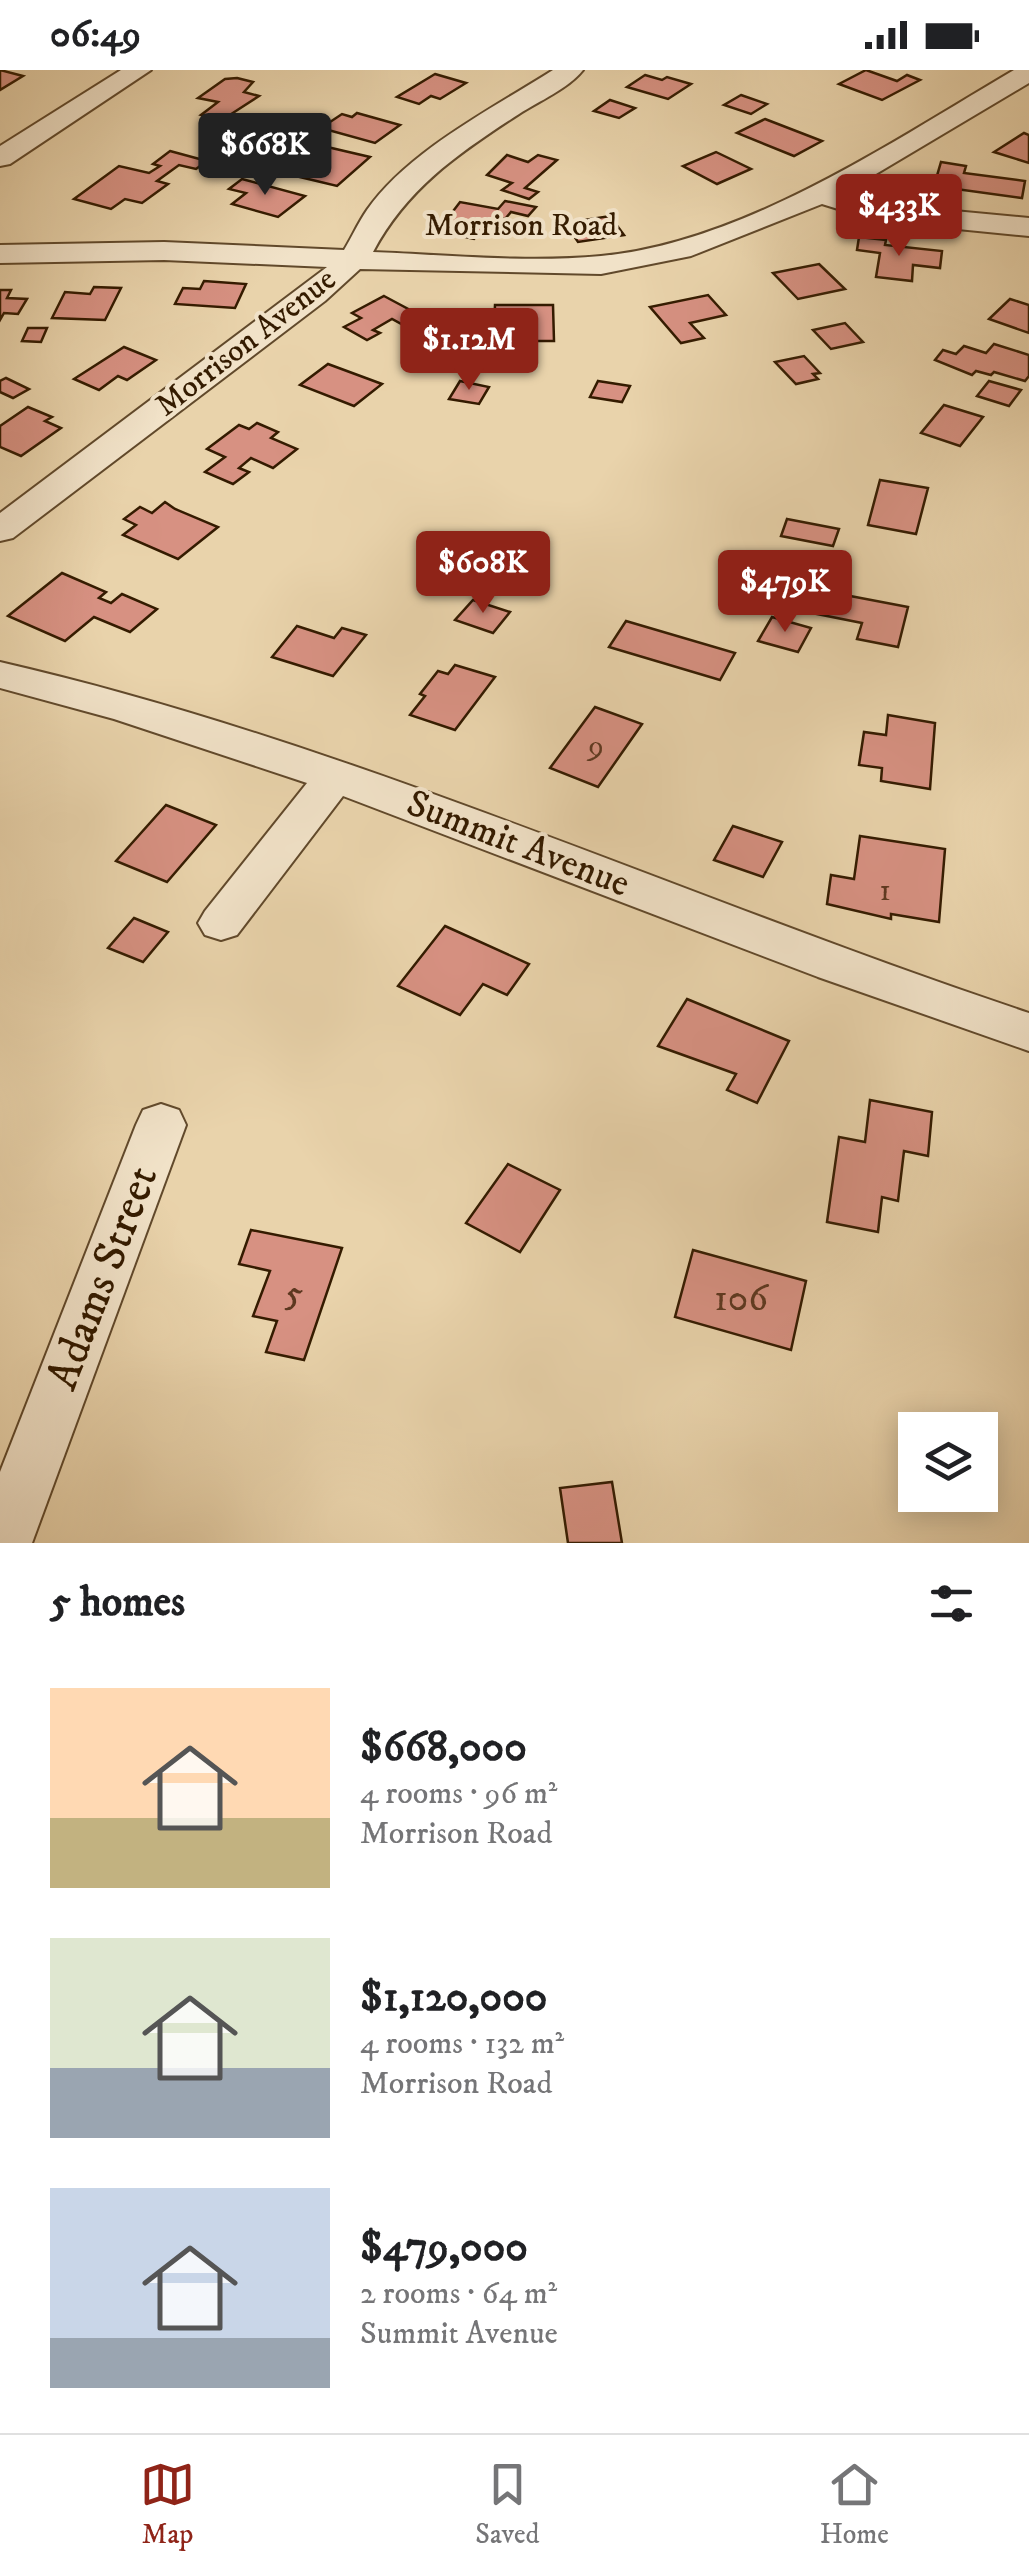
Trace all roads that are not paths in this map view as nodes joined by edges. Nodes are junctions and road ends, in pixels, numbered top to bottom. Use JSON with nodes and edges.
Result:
{"nodes":[{"id":1,"x":138,"y":70,"type":"edge"},
{"id":2,"x":570,"y":70,"type":"edge"},
{"id":3,"x":1029,"y":72,"type":"edge"},
{"id":4,"x":0,"y":158,"type":"edge"},
{"id":5,"x":821,"y":196,"type":"junction"},
{"id":6,"x":1029,"y":227,"type":"edge"},
{"id":7,"x":0,"y":254,"type":"edge"},
{"id":8,"x":354,"y":258,"type":"junction"},
{"id":9,"x":0,"y":530,"type":"edge"},
{"id":10,"x":0,"y":674,"type":"edge"},
{"id":11,"x":335,"y":777,"type":"junction"},
{"id":12,"x":221,"y":923,"type":"dead end"},
{"id":13,"x":1029,"y":1032,"type":"edge"},
{"id":14,"x":160,"y":1125,"type":"dead end"},
{"id":15,"x":2,"y":1543,"type":"edge"}],
"edges":[{"from":1,"to":4,"type":"street"},
{"from":2,"to":8,"type":"street","name":"Morrison Avenue"},
{"from":3,"to":5,"type":"street","name":"Morrison Road"},
{"from":5,"to":6,"type":"street"},
{"from":5,"to":8,"type":"street","name":"Morrison Road"},
{"from":7,"to":8,"type":"street","name":"Morrison Road"},
{"from":8,"to":9,"type":"street","name":"Morrison Avenue"},
{"from":10,"to":11,"type":"street","name":"Summit Avenue"},
{"from":11,"to":12,"type":"street"},
{"from":11,"to":13,"type":"street","name":"Summit Avenue"},
{"from":14,"to":15,"type":"street","name":"Adams Street"}]}
